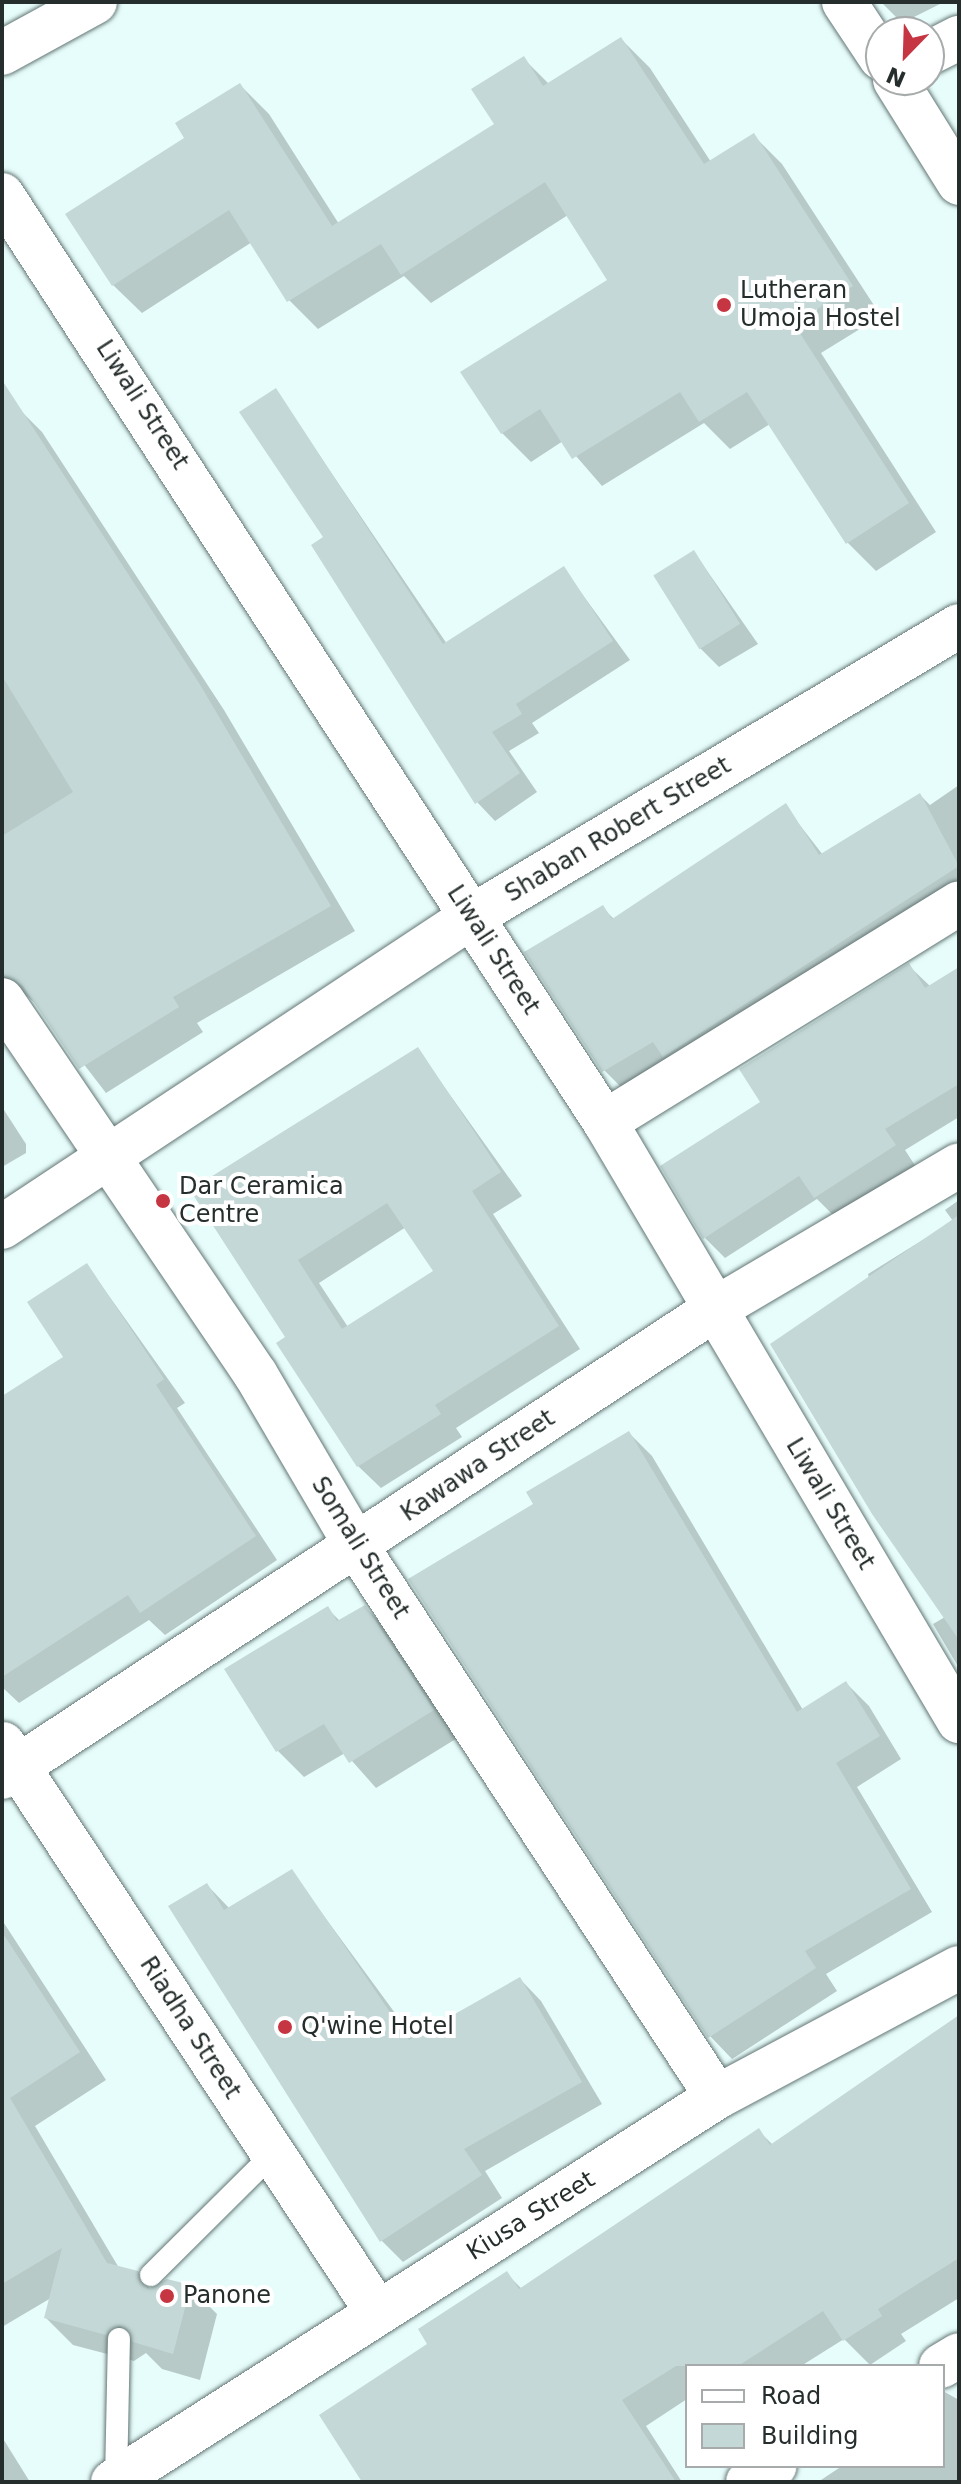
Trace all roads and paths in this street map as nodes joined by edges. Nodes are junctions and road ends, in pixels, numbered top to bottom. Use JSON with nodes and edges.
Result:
{"nodes":[{"id":1,"x":95,"y":2,"type":"edge"},
{"id":2,"x":844,"y":2,"type":"edge"},
{"id":3,"x":865,"y":34,"type":"edge"},
{"id":4,"x":2,"y":53,"type":"edge"},
{"id":5,"x":905,"y":96,"type":"edge"},
{"id":6,"x":959,"y":183,"type":"edge"},
{"id":7,"x":2,"y":195,"type":"edge"},
{"id":8,"x":959,"y":626,"type":"edge"},
{"id":9,"x":959,"y":903,"type":"edge"},
{"id":10,"x":471,"y":917,"type":"junction"},
{"id":11,"x":2,"y":1000,"type":"edge"},
{"id":12,"x":605,"y":1122,"type":"junction"},
{"id":13,"x":108,"y":1160,"type":"junction"},
{"id":14,"x":959,"y":1165,"type":"edge"},
{"id":15,"x":2,"y":1227,"type":"edge"},
{"id":16,"x":715,"y":1309,"type":"junction"},
{"id":17,"x":357,"y":1547,"type":"junction"},
{"id":18,"x":959,"y":1721,"type":"edge"},
{"id":19,"x":8,"y":1762,"type":"edge"},
{"id":20,"x":959,"y":1968,"type":"edge"},
{"id":21,"x":717,"y":2097,"type":"junction"},
{"id":22,"x":273,"y":2154,"type":"junction"},
{"id":23,"x":151,"y":2275,"type":"dead end"},
{"id":24,"x":378,"y":2313,"type":"junction"},
{"id":25,"x":119,"y":2339,"type":"dead end"},
{"id":26,"x":772,"y":2468,"type":"edge"},
{"id":27,"x":115,"y":2481,"type":"edge"},
{"id":28,"x":748,"y":2482,"type":"edge"}],
"edges":[{"from":1,"to":4,"type":"street"},
{"from":2,"to":3,"type":"street"},
{"from":5,"to":6,"type":"street"},
{"from":7,"to":10,"type":"street","name":"Liwali Street"},
{"from":8,"to":10,"type":"street","name":"Shaban Robert Street"},
{"from":9,"to":12,"type":"street"},
{"from":10,"to":12,"type":"street","name":"Liwali Street"},
{"from":10,"to":13,"type":"street","name":"Shaban Robert Street"},
{"from":11,"to":13,"type":"street","name":"Somali Street"},
{"from":12,"to":16,"type":"street","name":"Liwali Street"},
{"from":13,"to":15,"type":"street","name":"Shaban Robert Street"},
{"from":13,"to":17,"type":"street","name":"Somali Street"},
{"from":14,"to":16,"type":"street","name":"Kawawa Street"},
{"from":16,"to":17,"type":"street","name":"Kawawa Street"},
{"from":16,"to":18,"type":"street","name":"Liwali Street"},
{"from":17,"to":19,"type":"street","name":"Kawawa Street"},
{"from":17,"to":21,"type":"street","name":"Somali Street"},
{"from":19,"to":22,"type":"street","name":"Riadha Street"},
{"from":20,"to":21,"type":"street","name":"Kiusa Street"},
{"from":21,"to":24,"type":"street","name":"Kiusa Street"},
{"from":22,"to":23,"type":"lane"},
{"from":22,"to":24,"type":"street","name":"Riadha Street"},
{"from":24,"to":27,"type":"street","name":"Kiusa Street"},
{"from":25,"to":27,"type":"lane"},
{"from":26,"to":28,"type":"street"}]}
